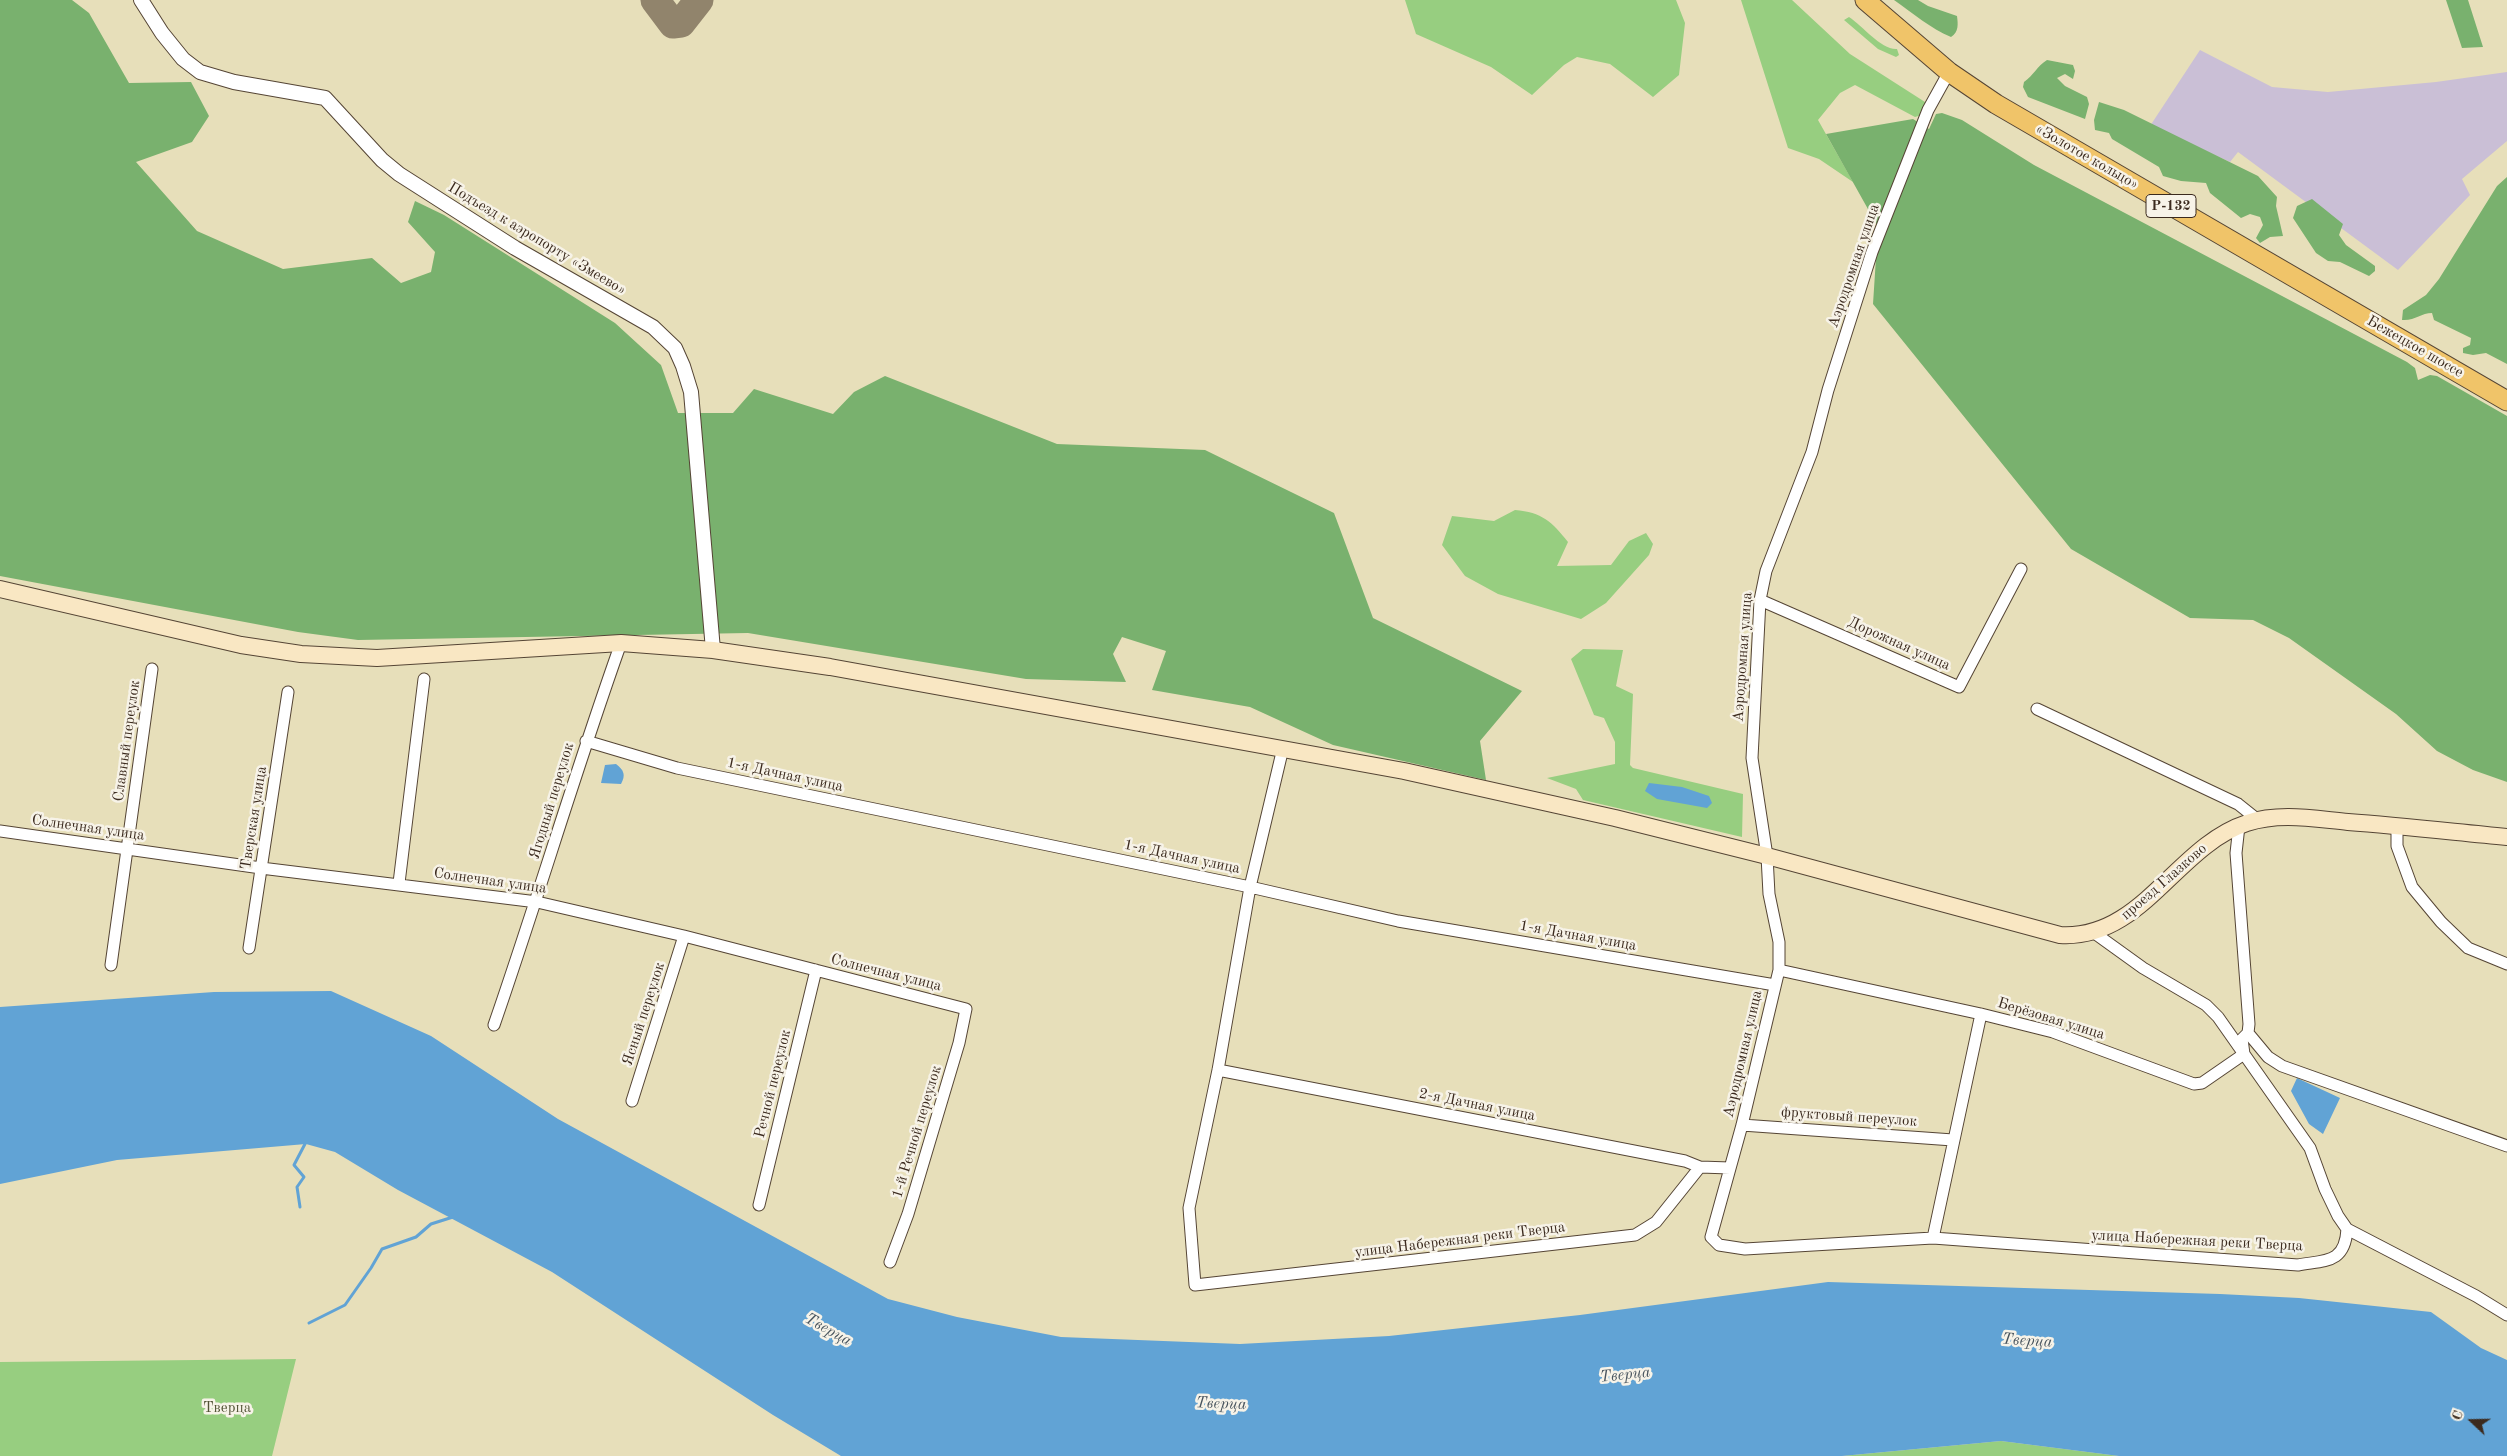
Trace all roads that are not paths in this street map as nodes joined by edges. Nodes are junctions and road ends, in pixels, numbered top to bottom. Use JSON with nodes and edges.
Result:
{"nodes":[{"id":1,"x":141,"y":0,"type":"edge"},
{"id":2,"x":1865,"y":0,"type":"edge"},
{"id":3,"x":1949,"y":72,"type":"junction"},
{"id":4,"x":2322,"y":294,"type":"joint"},
{"id":5,"x":2507,"y":401,"type":"edge"},
{"id":6,"x":2021,"y":569,"type":"dead end"},
{"id":7,"x":0,"y":589,"type":"edge"},
{"id":8,"x":1760,"y":600,"type":"junction"},
{"id":9,"x":621,"y":643,"type":"junction"},
{"id":10,"x":713,"y":650,"type":"junction"},
{"id":11,"x":152,"y":669,"type":"dead end"},
{"id":12,"x":424,"y":679,"type":"dead end"},
{"id":13,"x":288,"y":692,"type":"dead end"},
{"id":14,"x":2037,"y":709,"type":"dead end"},
{"id":15,"x":586,"y":741,"type":"junction"},
{"id":16,"x":1283,"y":748,"type":"junction"},
{"id":17,"x":2258,"y":820,"type":"junction"},
{"id":18,"x":2239,"y":826,"type":"junction"},
{"id":19,"x":2397,"y":826,"type":"junction"},
{"id":20,"x":0,"y":831,"type":"edge"},
{"id":21,"x":2507,"y":837,"type":"edge"},
{"id":22,"x":127,"y":849,"type":"junction"},
{"id":23,"x":1767,"y":856,"type":"junction"},
{"id":24,"x":261,"y":868,"type":"junction"},
{"id":25,"x":399,"y":883,"type":"junction"},
{"id":26,"x":1250,"y":887,"type":"junction"},
{"id":27,"x":537,"y":902,"type":"junction"},
{"id":28,"x":2093,"y":932,"type":"junction"},
{"id":29,"x":684,"y":936,"type":"junction"},
{"id":30,"x":249,"y":948,"type":"dead end"},
{"id":31,"x":2507,"y":964,"type":"edge"},
{"id":32,"x":111,"y":966,"type":"dead end"},
{"id":33,"x":816,"y":970,"type":"junction"},
{"id":34,"x":1778,"y":970,"type":"junction"},
{"id":35,"x":1775,"y":985,"type":"junction"},
{"id":36,"x":966,"y":1009,"type":"joint"},
{"id":37,"x":1981,"y":1014,"type":"junction"},
{"id":38,"x":494,"y":1025,"type":"dead end"},
{"id":39,"x":2248,"y":1033,"type":"junction"},
{"id":40,"x":2244,"y":1054,"type":"junction"},
{"id":41,"x":1218,"y":1070,"type":"junction"},
{"id":42,"x":632,"y":1101,"type":"dead end"},
{"id":43,"x":1742,"y":1124,"type":"junction"},
{"id":44,"x":1953,"y":1140,"type":"junction"},
{"id":45,"x":2507,"y":1146,"type":"edge"},
{"id":46,"x":1700,"y":1167,"type":"junction"},
{"id":47,"x":1730,"y":1168,"type":"junction"},
{"id":48,"x":759,"y":1205,"type":"dead end"},
{"id":49,"x":2347,"y":1229,"type":"junction"},
{"id":50,"x":1933,"y":1238,"type":"junction"},
{"id":51,"x":890,"y":1262,"type":"dead end"},
{"id":52,"x":2507,"y":1315,"type":"edge"}],
"edges":[{"from":1,"to":10,"type":"street","name":"Подъезд к аэропорту «Змеево»"},
{"from":2,"to":3,"type":"main road","name":"«Золотое кольцо»","number":"Р-132"},
{"from":3,"to":4,"type":"main road","name":"«Золотое кольцо»","number":"Р-132"},
{"from":3,"to":8,"type":"street","name":"Аэродромная улица"},
{"from":4,"to":5,"type":"main road","name":"Бежецкое шоссе"},
{"from":6,"to":8,"type":"street","name":"Дорожная улица"},
{"from":7,"to":9,"type":"main road","name":"проезд Глазково"},
{"from":8,"to":23,"type":"street","name":"Аэродромная улица"},
{"from":9,"to":10,"type":"main road","name":"проезд Глазково"},
{"from":9,"to":15,"type":"street","name":"Ягодный переулок"},
{"from":10,"to":16,"type":"main road","name":"проезд Глазково"},
{"from":11,"to":22,"type":"street","name":"Славный переулок"},
{"from":12,"to":25,"type":"street"},
{"from":13,"to":24,"type":"street","name":"Тверская улица"},
{"from":14,"to":17,"type":"street"},
{"from":15,"to":26,"type":"street","name":"1-я Дачная улица"},
{"from":15,"to":27,"type":"street","name":"Ягодный переулок"},
{"from":16,"to":23,"type":"main road","name":"проезд Глазково"},
{"from":16,"to":26,"type":"street"},
{"from":17,"to":18,"type":"main road","name":"проезд Глазково"},
{"from":17,"to":19,"type":"main road","name":"проезд Глазково"},
{"from":18,"to":28,"type":"main road","name":"проезд Глазково"},
{"from":18,"to":39,"type":"street"},
{"from":19,"to":21,"type":"main road","name":"проезд Глазково"},
{"from":19,"to":31,"type":"street"},
{"from":20,"to":22,"type":"street","name":"Солнечная улица"},
{"from":22,"to":24,"type":"street","name":"Солнечная улица"},
{"from":22,"to":32,"type":"street","name":"Славный переулок"},
{"from":23,"to":28,"type":"main road","name":"проезд Глазково"},
{"from":23,"to":34,"type":"street","name":"Аэродромная улица"},
{"from":24,"to":25,"type":"street","name":"Солнечная улица"},
{"from":24,"to":30,"type":"street","name":"Тверская улица"},
{"from":25,"to":27,"type":"street","name":"Солнечная улица"},
{"from":26,"to":35,"type":"street","name":"1-я Дачная улица"},
{"from":26,"to":41,"type":"street"},
{"from":27,"to":29,"type":"street","name":"Солнечная улица"},
{"from":27,"to":38,"type":"street","name":"Ягодный переулок"},
{"from":28,"to":40,"type":"street"},
{"from":29,"to":33,"type":"street","name":"Солнечная улица"},
{"from":29,"to":42,"type":"street","name":"Ясный переулок"},
{"from":33,"to":36,"type":"street","name":"Солнечная улица"},
{"from":33,"to":48,"type":"street","name":"Речной переулок"},
{"from":34,"to":35,"type":"street","name":"Аэродромная улица"},
{"from":34,"to":37,"type":"street"},
{"from":35,"to":43,"type":"street","name":"Аэродромная улица"},
{"from":36,"to":51,"type":"street","name":"1-й Речной переулок"},
{"from":37,"to":40,"type":"street","name":"Берёзовая улица"},
{"from":37,"to":44,"type":"street","name":"Берёзовая улица"},
{"from":39,"to":40,"type":"street"},
{"from":39,"to":45,"type":"street"},
{"from":40,"to":49,"type":"street"},
{"from":41,"to":46,"type":"street","name":"2-я Дачная улица"},
{"from":41,"to":46,"type":"street","name":"улица Набережная реки Тверца"},
{"from":43,"to":44,"type":"street","name":"фруктовый переулок"},
{"from":43,"to":47,"type":"street","name":"Аэродромная улица"},
{"from":44,"to":50,"type":"street","name":"Берёзовая улица"},
{"from":46,"to":47,"type":"street","name":"2-я Дачная улица"},
{"from":47,"to":50,"type":"street","name":"Аэродромная улица"},
{"from":49,"to":50,"type":"street","name":"улица Набережная реки Тверца"},
{"from":49,"to":52,"type":"street"}]}
